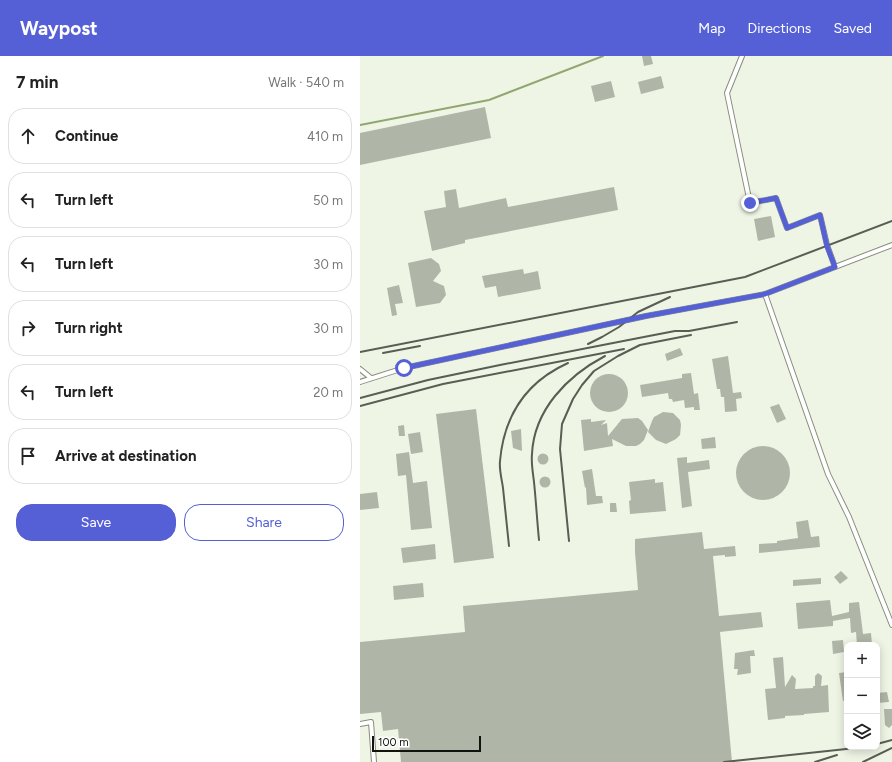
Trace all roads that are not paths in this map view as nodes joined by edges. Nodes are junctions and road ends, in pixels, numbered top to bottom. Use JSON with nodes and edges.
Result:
{"nodes":[{"id":1,"x":742,"y":56,"type":"edge"},
{"id":2,"x":892,"y":246,"type":"edge"},
{"id":3,"x":835,"y":267,"type":"junction"},
{"id":4,"x":765,"y":294,"type":"junction"},
{"id":5,"x":360,"y":369,"type":"edge"},
{"id":6,"x":371,"y":378,"type":"junction"},
{"id":7,"x":360,"y":382,"type":"edge"},
{"id":8,"x":892,"y":625,"type":"edge"},
{"id":9,"x":360,"y":724,"type":"edge"},
{"id":10,"x":374,"y":762,"type":"edge"}],
"edges":[{"from":1,"to":3,"type":"lane"},
{"from":2,"to":3,"type":"lane"},
{"from":3,"to":4,"type":"lane"},
{"from":4,"to":6,"type":"lane"},
{"from":4,"to":8,"type":"lane"},
{"from":5,"to":6,"type":"lane"},
{"from":6,"to":7,"type":"lane"},
{"from":9,"to":10,"type":"lane"}]}
